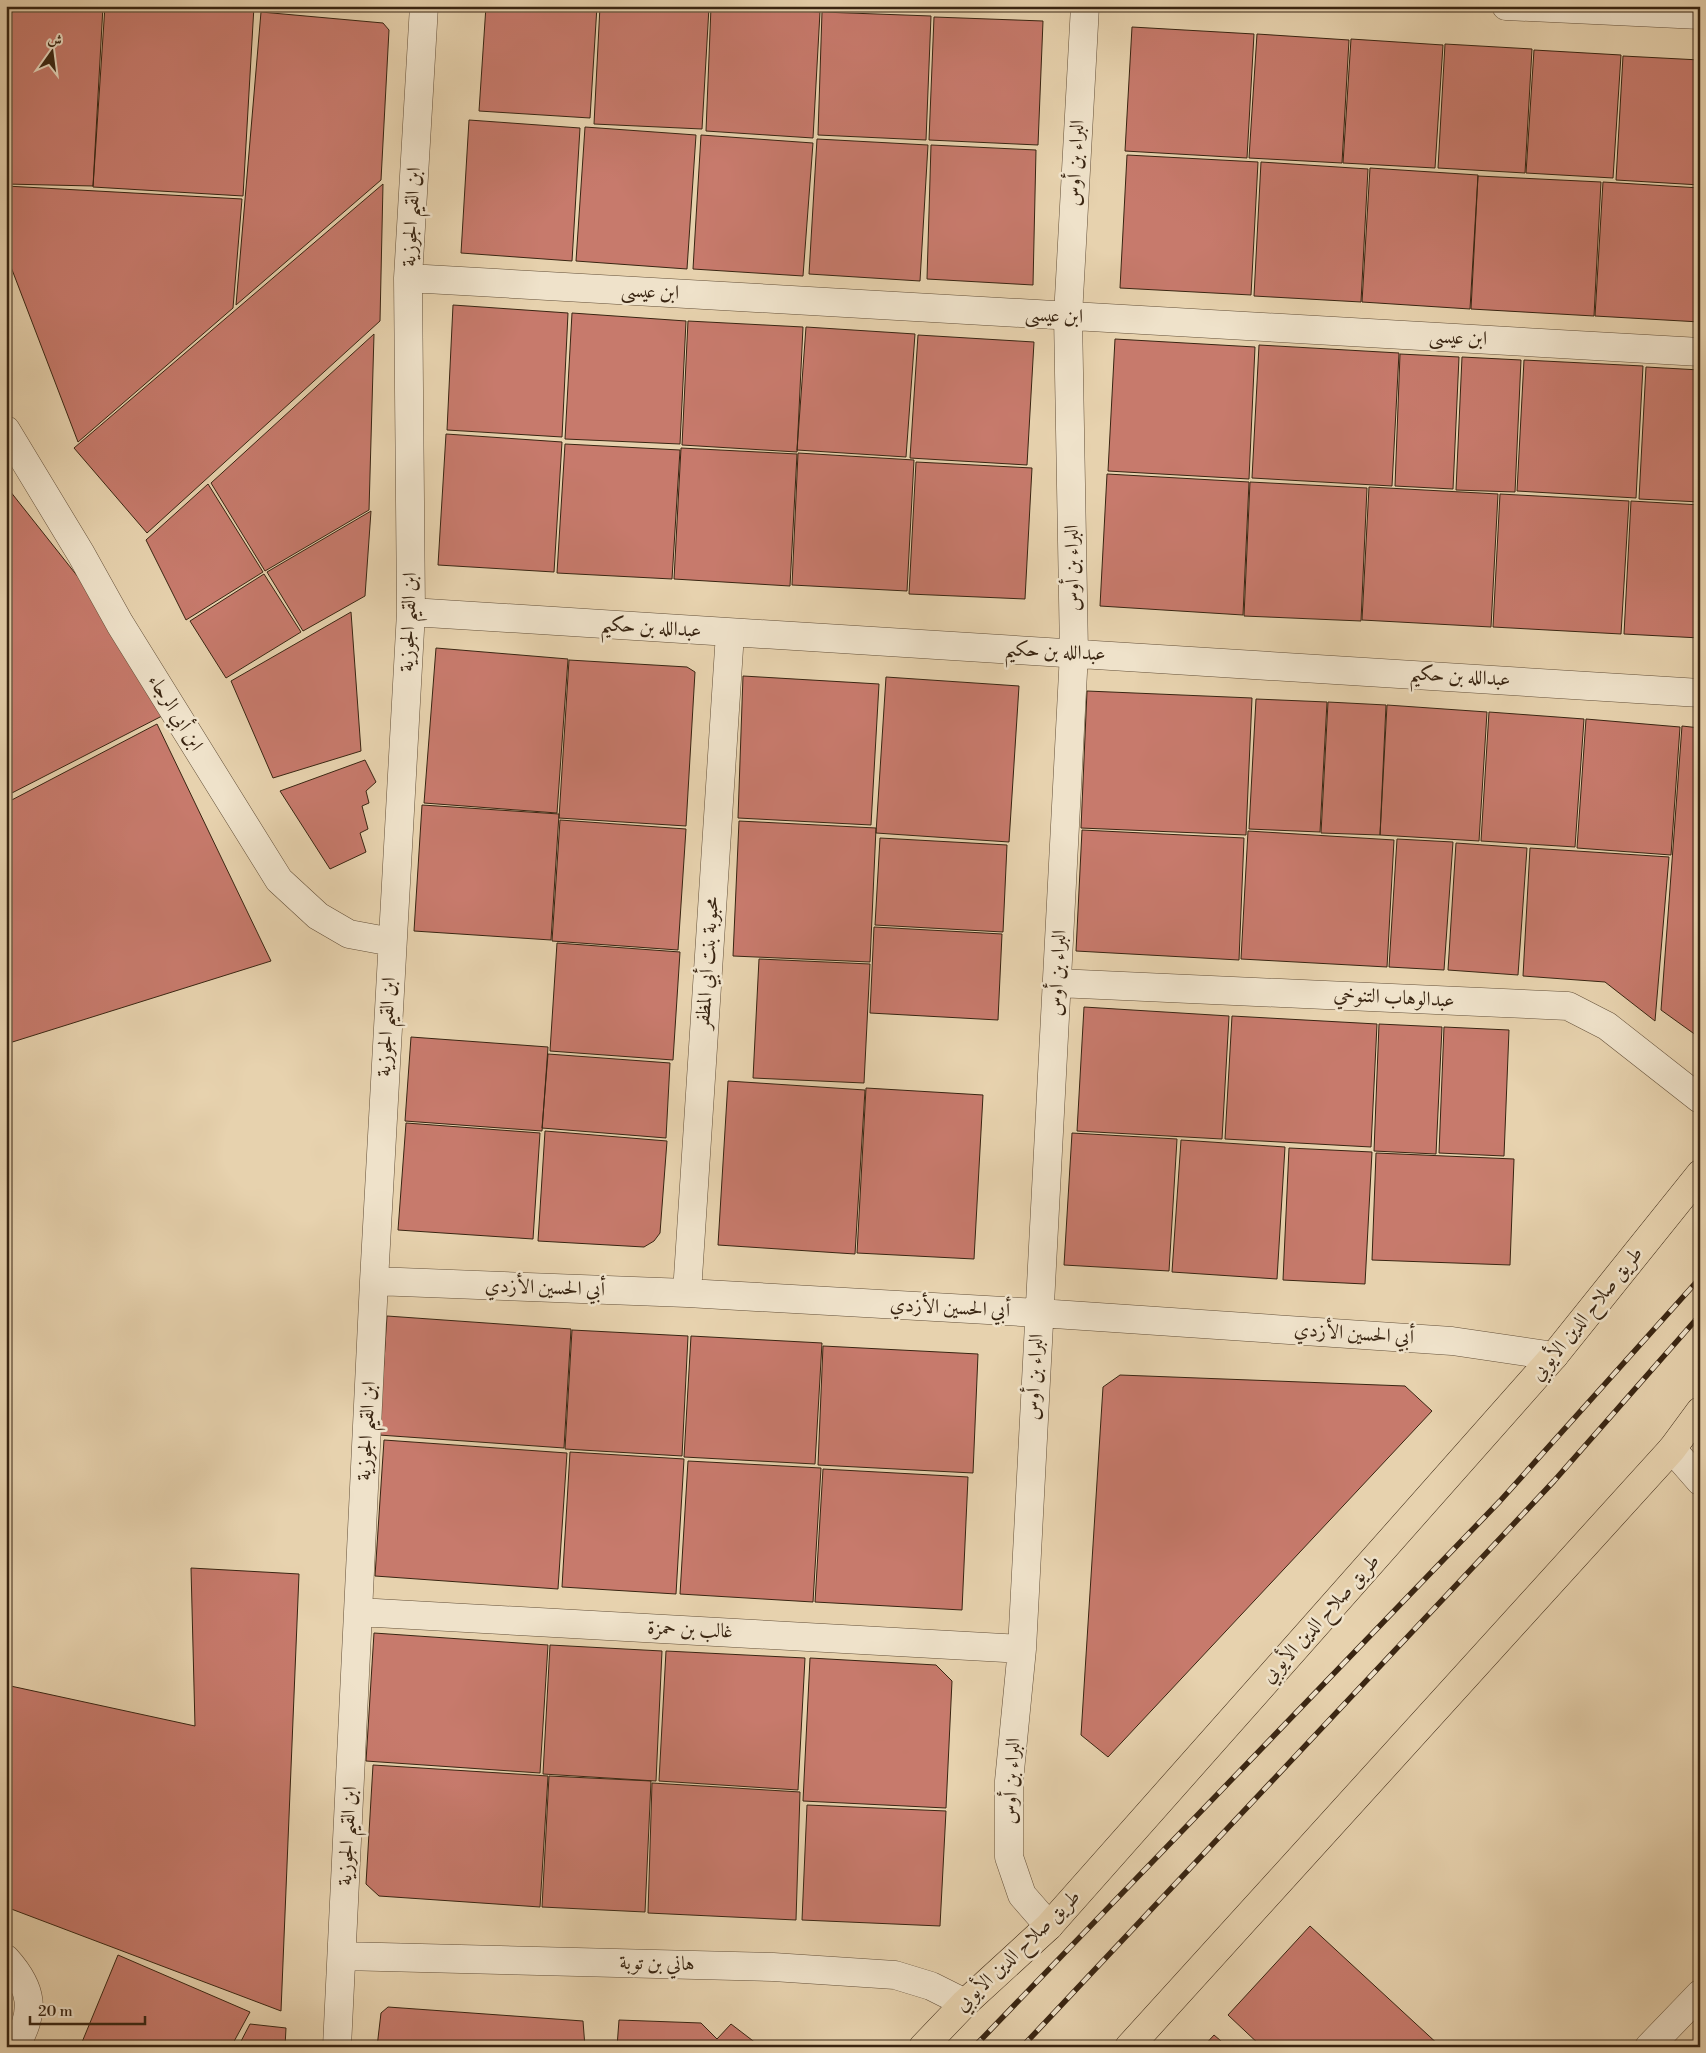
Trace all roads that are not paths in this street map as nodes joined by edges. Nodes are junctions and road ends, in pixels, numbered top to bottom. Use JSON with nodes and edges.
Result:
{"nodes":[{"id":1,"x":424,"y":6,"type":"edge"},
{"id":2,"x":1084,"y":6,"type":"edge"},
{"id":3,"x":1506,"y":6,"type":"edge"},
{"id":4,"x":1700,"y":15,"type":"edge"},
{"id":5,"x":408,"y":278,"type":"junction"},
{"id":6,"x":1068,"y":316,"type":"junction"},
{"id":7,"x":1700,"y":352,"type":"edge"},
{"id":8,"x":6,"y":430,"type":"edge"},
{"id":9,"x":411,"y":612,"type":"junction"},
{"id":10,"x":730,"y":632,"type":"junction"},
{"id":11,"x":1074,"y":653,"type":"junction"},
{"id":12,"x":1700,"y":693,"type":"edge"},
{"id":13,"x":392,"y":942,"type":"junction"},
{"id":14,"x":1057,"y":983,"type":"junction"},
{"id":15,"x":1700,"y":1099,"type":"edge"},
{"id":16,"x":1700,"y":1174,"type":"edge"},
{"id":17,"x":374,"y":1281,"type":"junction"},
{"id":18,"x":687,"y":1293,"type":"junction"},
{"id":19,"x":1039,"y":1313,"type":"junction"},
{"id":20,"x":1554,"y":1356,"type":"junction"},
{"id":21,"x":1700,"y":1412,"type":"edge"},
{"id":22,"x":1672,"y":1449,"type":"junction"},
{"id":23,"x":1700,"y":1481,"type":"edge"},
{"id":24,"x":358,"y":1612,"type":"junction"},
{"id":25,"x":1022,"y":1649,"type":"junction"},
{"id":26,"x":1049,"y":1926,"type":"junction"},
{"id":27,"x":342,"y":1956,"type":"junction"},
{"id":28,"x":6,"y":1959,"type":"edge"},
{"id":29,"x":1700,"y":1994,"type":"edge"},
{"id":30,"x":965,"y":2003,"type":"junction"},
{"id":31,"x":15,"y":2047,"type":"edge"},
{"id":32,"x":337,"y":2047,"type":"edge"},
{"id":33,"x":923,"y":2047,"type":"edge"},
{"id":34,"x":1130,"y":2047,"type":"edge"},
{"id":35,"x":1649,"y":2047,"type":"edge"}],
"edges":[{"from":1,"to":5,"type":"street","name":"ابن القيم الجوزية"},
{"from":2,"to":6,"type":"street","name":"البراء بن أوس"},
{"from":3,"to":4,"type":"street"},
{"from":5,"to":6,"type":"street","name":"ابن عيسى"},
{"from":5,"to":9,"type":"street","name":"ابن القيم الجوزية"},
{"from":6,"to":7,"type":"street","name":"ابن عيسى"},
{"from":6,"to":11,"type":"street","name":"البراء بن أوس"},
{"from":8,"to":13,"type":"street","name":"ابن أبي الرجاء"},
{"from":9,"to":10,"type":"street","name":"عبدالله بن حكيم"},
{"from":9,"to":13,"type":"street","name":"ابن القيم الجوزية"},
{"from":10,"to":11,"type":"street","name":"عبدالله بن حكيم"},
{"from":10,"to":18,"type":"street","name":"محبوبة بنت أبي المظفر"},
{"from":11,"to":12,"type":"street","name":"عبدالله بن حكيم"},
{"from":11,"to":14,"type":"street","name":"البراء بن أوس"},
{"from":13,"to":17,"type":"street","name":"ابن القيم الجوزية"},
{"from":14,"to":15,"type":"street","name":"عبدالوهاب التنوخي"},
{"from":14,"to":19,"type":"street","name":"البراء بن أوس"},
{"from":16,"to":20,"type":"main road","name":"طريق صلاح الدين الأيوبي"},
{"from":17,"to":18,"type":"street","name":"أبي الحسين الأزدي"},
{"from":17,"to":24,"type":"street","name":"ابن القيم الجوزية"},
{"from":18,"to":19,"type":"street","name":"أبي الحسين الأزدي"},
{"from":19,"to":20,"type":"street","name":"أبي الحسين الأزدي"},
{"from":19,"to":25,"type":"street","name":"البراء بن أوس"},
{"from":20,"to":26,"type":"main road","name":"طريق صلاح الدين الأيوبي"},
{"from":21,"to":22,"type":"main road"},
{"from":22,"to":23,"type":"street"},
{"from":22,"to":34,"type":"main road"},
{"from":24,"to":25,"type":"street","name":"غالب بن حمزة"},
{"from":24,"to":27,"type":"street","name":"ابن القيم الجوزية"},
{"from":25,"to":26,"type":"street","name":"البراء بن أوس"},
{"from":26,"to":30,"type":"main road","name":"طريق صلاح الدين الأيوبي"},
{"from":27,"to":30,"type":"street","name":"هاني بن توبة"},
{"from":27,"to":32,"type":"street","name":"ابن القيم الجوزية"},
{"from":28,"to":31,"type":"street"},
{"from":29,"to":35,"type":"street"},
{"from":30,"to":33,"type":"main road","name":"طريق صلاح الدين الأيوبي"}]}
